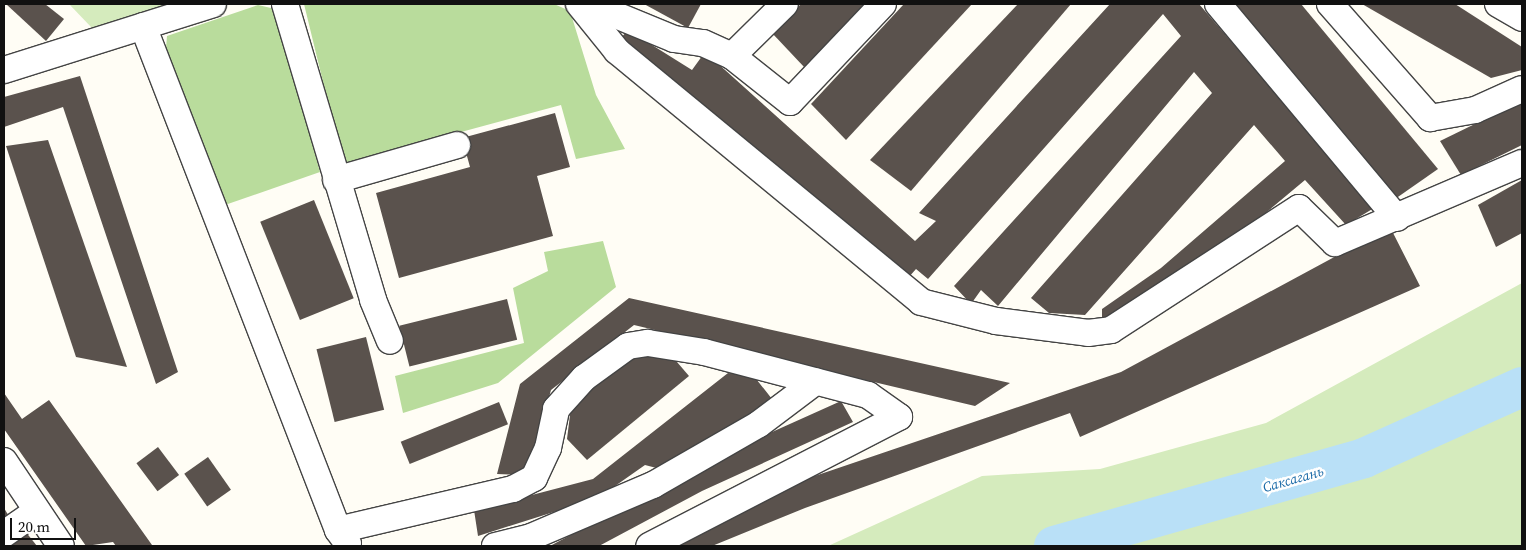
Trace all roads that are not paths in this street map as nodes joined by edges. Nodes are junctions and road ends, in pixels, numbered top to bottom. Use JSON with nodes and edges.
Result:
{"nodes":[{"id":1,"x":213,"y":4,"type":"edge"},
{"id":2,"x":285,"y":4,"type":"edge"},
{"id":3,"x":579,"y":4,"type":"edge"},
{"id":4,"x":589,"y":4,"type":"edge"},
{"id":5,"x":784,"y":4,"type":"edge"},
{"id":6,"x":883,"y":4,"type":"edge"},
{"id":7,"x":1218,"y":4,"type":"edge"},
{"id":8,"x":1330,"y":4,"type":"edge"},
{"id":9,"x":1498,"y":4,"type":"edge"},
{"id":10,"x":1522,"y":18,"type":"edge"},
{"id":11,"x":143,"y":26,"type":"junction"},
{"id":12,"x":732,"y":56,"type":"junction"},
{"id":13,"x":4,"y":70,"type":"edge"},
{"id":14,"x":1522,"y":89,"type":"edge"},
{"id":15,"x":457,"y":145,"type":"dead end"},
{"id":16,"x":1522,"y":163,"type":"edge"},
{"id":17,"x":336,"y":180,"type":"junction"},
{"id":18,"x":1397,"y":218,"type":"junction"},
{"id":19,"x":390,"y":341,"type":"dead end"},
{"id":20,"x":816,"y":381,"type":"junction"},
{"id":21,"x":4,"y":461,"type":"edge"},
{"id":22,"x":37,"y":510,"type":"junction"},
{"id":23,"x":4,"y":534,"type":"edge"},
{"id":24,"x":344,"y":538,"type":"edge"},
{"id":25,"x":61,"y":546,"type":"edge"},
{"id":26,"x":495,"y":546,"type":"edge"},
{"id":27,"x":649,"y":546,"type":"edge"}],
"edges":[{"from":1,"to":11,"type":"lane"},
{"from":2,"to":17,"type":"lane"},
{"from":3,"to":18,"type":"lane"},
{"from":4,"to":12,"type":"lane"},
{"from":5,"to":12,"type":"lane"},
{"from":6,"to":12,"type":"lane"},
{"from":7,"to":18,"type":"lane"},
{"from":8,"to":14,"type":"lane"},
{"from":9,"to":10,"type":"lane"},
{"from":11,"to":13,"type":"lane"},
{"from":11,"to":24,"type":"lane"},
{"from":15,"to":17,"type":"lane"},
{"from":16,"to":18,"type":"lane"},
{"from":17,"to":19,"type":"lane"},
{"from":20,"to":24,"type":"lane"},
{"from":20,"to":26,"type":"lane"},
{"from":20,"to":27,"type":"lane"},
{"from":21,"to":22,"type":"lane"},
{"from":22,"to":23,"type":"lane"},
{"from":22,"to":25,"type":"lane"}]}
